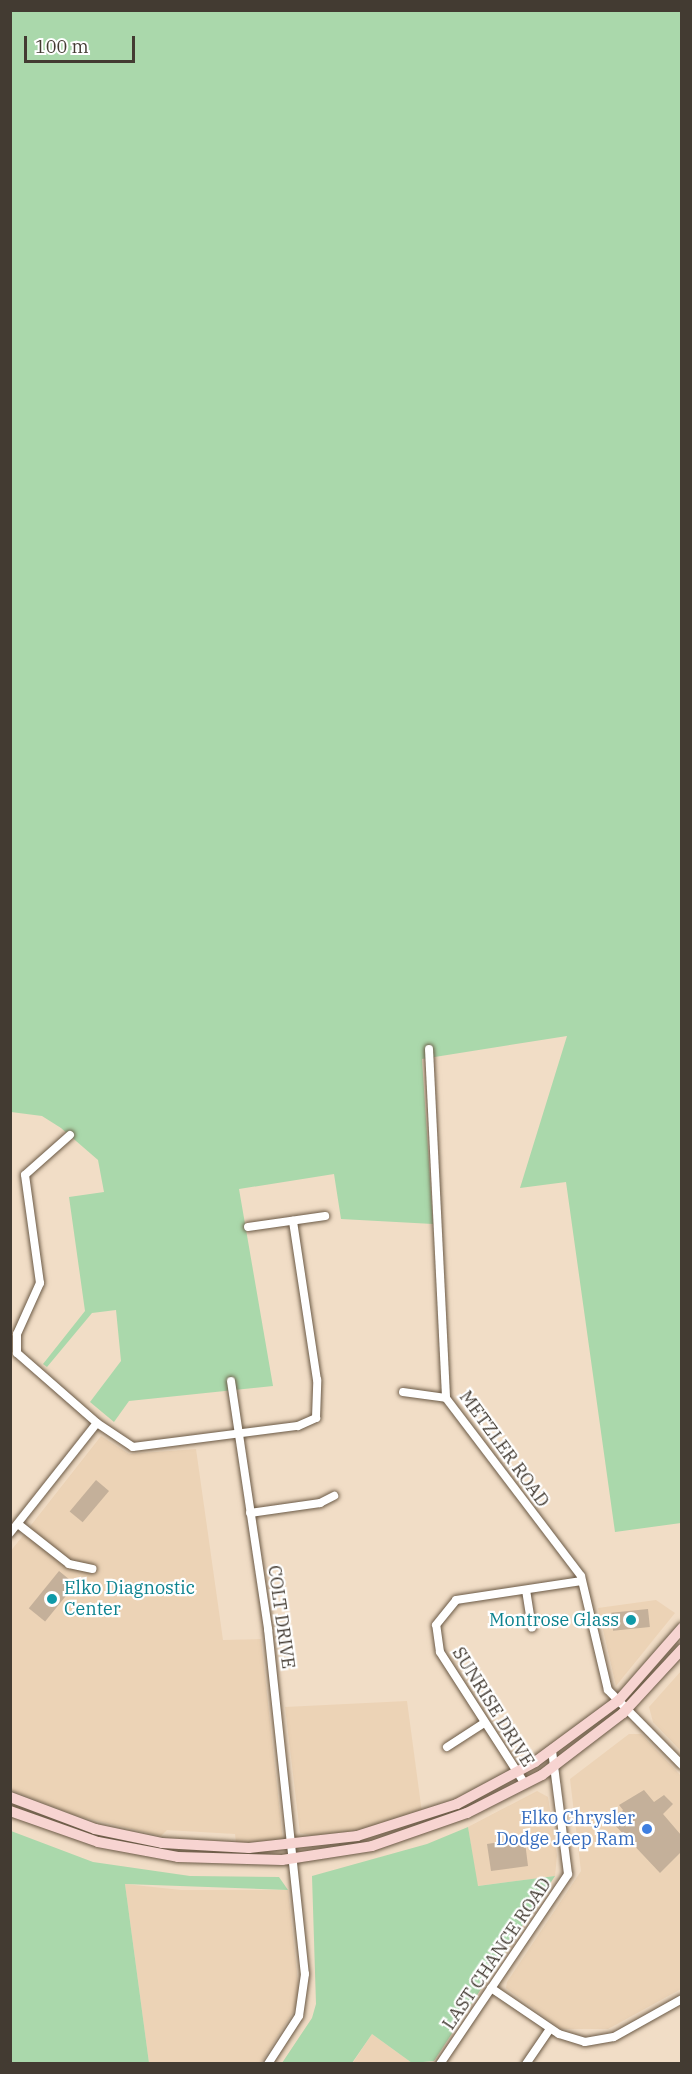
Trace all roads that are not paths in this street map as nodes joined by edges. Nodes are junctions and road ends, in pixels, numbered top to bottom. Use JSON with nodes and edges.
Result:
{"nodes":[{"id":1,"x":429,"y":1049,"type":"dead end"},
{"id":2,"x":70,"y":1135,"type":"dead end"},
{"id":3,"x":325,"y":1215,"type":"dead end"},
{"id":4,"x":293,"y":1221,"type":"junction"},
{"id":5,"x":248,"y":1227,"type":"dead end"},
{"id":6,"x":231,"y":1381,"type":"dead end"},
{"id":7,"x":403,"y":1392,"type":"dead end"},
{"id":8,"x":446,"y":1398,"type":"junction"},
{"id":9,"x":97,"y":1423,"type":"junction"},
{"id":10,"x":238,"y":1434,"type":"junction"},
{"id":11,"x":334,"y":1496,"type":"dead end"},
{"id":12,"x":250,"y":1513,"type":"junction"},
{"id":13,"x":18,"y":1524,"type":"junction"},
{"id":14,"x":10,"y":1533,"type":"edge"},
{"id":15,"x":92,"y":1569,"type":"dead end"},
{"id":16,"x":582,"y":1581,"type":"junction"},
{"id":17,"x":526,"y":1590,"type":"junction"},
{"id":18,"x":532,"y":1628,"type":"dead end"},
{"id":19,"x":681,"y":1628,"type":"edge"},
{"id":20,"x":681,"y":1649,"type":"edge"},
{"id":21,"x":623,"y":1704,"type":"junction"},
{"id":22,"x":484,"y":1723,"type":"junction"},
{"id":23,"x":447,"y":1747,"type":"dead end"},
{"id":24,"x":552,"y":1751,"type":"junction"},
{"id":25,"x":681,"y":1765,"type":"edge"},
{"id":26,"x":555,"y":1766,"type":"junction"},
{"id":27,"x":518,"y":1773,"type":"junction"},
{"id":28,"x":525,"y":1784,"type":"junction"},
{"id":29,"x":10,"y":1797,"type":"edge"},
{"id":30,"x":10,"y":1811,"type":"edge"},
{"id":31,"x":293,"y":1846,"type":"junction"},
{"id":32,"x":295,"y":1858,"type":"junction"},
{"id":33,"x":491,"y":1988,"type":"junction"},
{"id":34,"x":681,"y":2000,"type":"edge"},
{"id":35,"x":550,"y":2029,"type":"junction"},
{"id":36,"x":268,"y":2064,"type":"edge"},
{"id":37,"x":440,"y":2064,"type":"edge"},
{"id":38,"x":526,"y":2064,"type":"edge"}],
"edges":[{"from":1,"to":8,"type":"street","name":"METZLER ROAD"},
{"from":2,"to":9,"type":"street"},
{"from":3,"to":4,"type":"street"},
{"from":4,"to":5,"type":"street"},
{"from":4,"to":10,"type":"street"},
{"from":6,"to":10,"type":"street","name":"COLT DRIVE"},
{"from":7,"to":8,"type":"street"},
{"from":8,"to":16,"type":"street","name":"METZLER ROAD"},
{"from":9,"to":10,"type":"street"},
{"from":9,"to":13,"type":"street"},
{"from":10,"to":12,"type":"street","name":"COLT DRIVE"},
{"from":11,"to":12,"type":"street"},
{"from":12,"to":31,"type":"street","name":"COLT DRIVE"},
{"from":13,"to":14,"type":"street"},
{"from":13,"to":15,"type":"street"},
{"from":16,"to":17,"type":"street","name":"SUNRISE DRIVE"},
{"from":16,"to":21,"type":"street","name":"METZLER ROAD"},
{"from":17,"to":18,"type":"street"},
{"from":17,"to":22,"type":"street","name":"SUNRISE DRIVE"},
{"from":19,"to":21,"type":"main road"},
{"from":20,"to":21,"type":"main road"},
{"from":21,"to":24,"type":"main road"},
{"from":21,"to":25,"type":"street","name":"METZLER ROAD"},
{"from":21,"to":26,"type":"main road"},
{"from":22,"to":23,"type":"street"},
{"from":22,"to":27,"type":"street","name":"SUNRISE DRIVE"},
{"from":24,"to":26,"type":"street","name":"LAST CHANCE ROAD"},
{"from":24,"to":27,"type":"main road"},
{"from":26,"to":28,"type":"main road"},
{"from":26,"to":33,"type":"street","name":"LAST CHANCE ROAD"},
{"from":27,"to":28,"type":"street","name":"SUNRISE DRIVE"},
{"from":27,"to":31,"type":"main road"},
{"from":28,"to":32,"type":"main road"},
{"from":29,"to":31,"type":"main road"},
{"from":30,"to":32,"type":"main road"},
{"from":31,"to":32,"type":"street","name":"COLT DRIVE"},
{"from":32,"to":36,"type":"street","name":"COLT DRIVE"},
{"from":33,"to":35,"type":"street"},
{"from":33,"to":37,"type":"street","name":"LAST CHANCE ROAD"},
{"from":34,"to":35,"type":"street"},
{"from":35,"to":38,"type":"street"}]}
